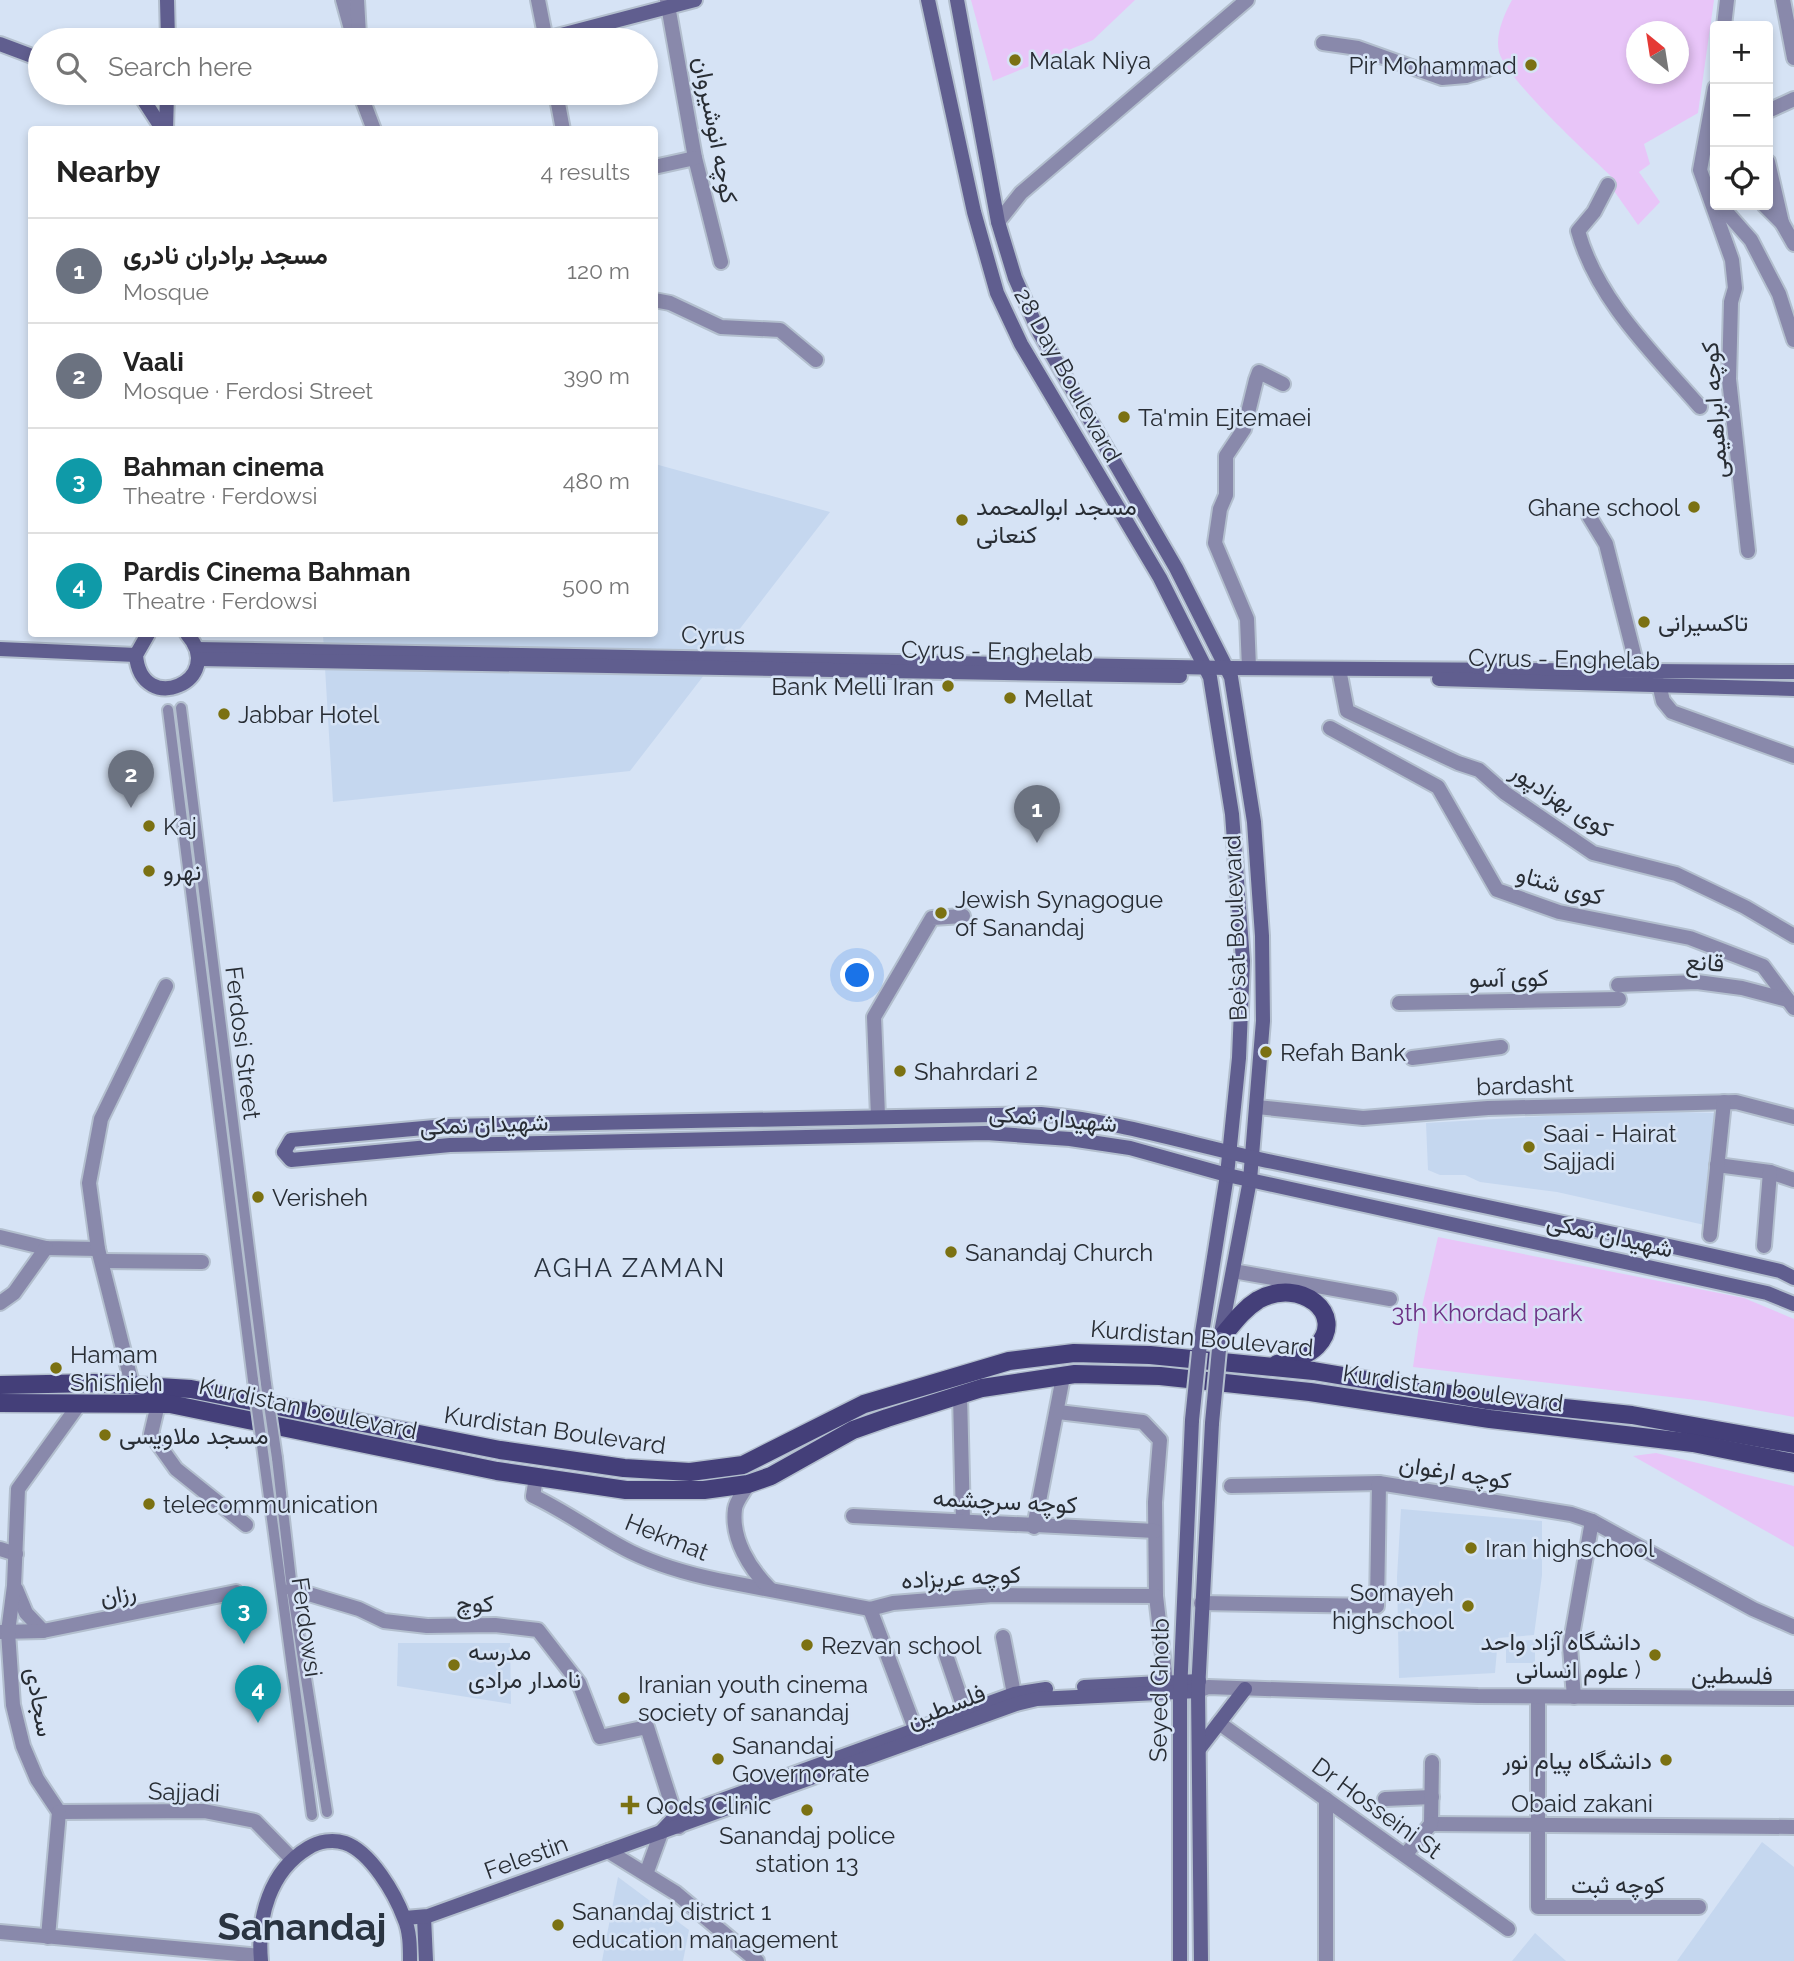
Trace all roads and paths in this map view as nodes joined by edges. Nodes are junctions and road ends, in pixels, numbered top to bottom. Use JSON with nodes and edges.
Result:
{"nodes":[{"id":1,"x":167,"y":0,"type":"edge"},
{"id":2,"x":342,"y":0,"type":"edge"},
{"id":3,"x":357,"y":0,"type":"edge"},
{"id":4,"x":538,"y":0,"type":"edge"},
{"id":5,"x":695,"y":0,"type":"edge"},
{"id":6,"x":928,"y":0,"type":"edge"},
{"id":7,"x":957,"y":0,"type":"edge"},
{"id":8,"x":1247,"y":0,"type":"edge"},
{"id":9,"x":1727,"y":0,"type":"edge"},
{"id":10,"x":1783,"y":0,"type":"edge"},
{"id":11,"x":668,"y":4,"type":"edge"},
{"id":12,"x":1725,"y":21,"type":"edge"},
{"id":13,"x":168,"y":28,"type":"edge"},
{"id":14,"x":352,"y":28,"type":"edge"},
{"id":15,"x":357,"y":28,"type":"edge"},
{"id":16,"x":542,"y":28,"type":"edge"},
{"id":17,"x":585,"y":28,"type":"edge"},
{"id":18,"x":1323,"y":43,"type":"dead end"},
{"id":19,"x":0,"y":44,"type":"edge"},
{"id":20,"x":965,"y":47,"type":"junction"},
{"id":21,"x":941,"y":52,"type":"junction"},
{"id":22,"x":28,"y":54,"type":"edge"},
{"id":23,"x":1794,"y":58,"type":"edge"},
{"id":24,"x":1488,"y":69,"type":"dead end"},
{"id":25,"x":1794,"y":99,"type":"edge"},
{"id":26,"x":147,"y":105,"type":"edge"},
{"id":27,"x":166,"y":105,"type":"edge"},
{"id":28,"x":365,"y":105,"type":"edge"},
{"id":29,"x":558,"y":105,"type":"edge"},
{"id":30,"x":1773,"y":109,"type":"edge"},
{"id":31,"x":161,"y":126,"type":"edge"},
{"id":32,"x":164,"y":126,"type":"edge"},
{"id":33,"x":372,"y":126,"type":"edge"},
{"id":34,"x":562,"y":126,"type":"edge"},
{"id":35,"x":1710,"y":147,"type":"edge"},
{"id":36,"x":695,"y":158,"type":"junction"},
{"id":37,"x":658,"y":166,"type":"edge"},
{"id":38,"x":1773,"y":184,"type":"edge"},
{"id":39,"x":1608,"y":185,"type":"dead end"},
{"id":40,"x":1710,"y":188,"type":"edge"},
{"id":41,"x":1717,"y":210,"type":"edge"},
{"id":42,"x":1724,"y":210,"type":"edge"},
{"id":43,"x":1769,"y":210,"type":"edge"},
{"id":44,"x":998,"y":222,"type":"junction"},
{"id":45,"x":1782,"y":223,"type":"junction"},
{"id":46,"x":1794,"y":244,"type":"edge"},
{"id":47,"x":721,"y":262,"type":"dead end"},
{"id":48,"x":658,"y":301,"type":"edge"},
{"id":49,"x":1794,"y":340,"type":"edge"},
{"id":50,"x":816,"y":360,"type":"dead end"},
{"id":51,"x":1283,"y":384,"type":"dead end"},
{"id":52,"x":1700,"y":407,"type":"dead end"},
{"id":53,"x":1094,"y":427,"type":"junction"},
{"id":54,"x":1075,"y":438,"type":"junction"},
{"id":55,"x":1590,"y":516,"type":"dead end"},
{"id":56,"x":1748,"y":551,"type":"dead end"},
{"id":57,"x":146,"y":637,"type":"edge"},
{"id":58,"x":189,"y":637,"type":"edge"},
{"id":59,"x":0,"y":649,"type":"edge"},
{"id":60,"x":136,"y":654,"type":"junction"},
{"id":61,"x":198,"y":654,"type":"junction"},
{"id":62,"x":1249,"y":668,"type":"junction"},
{"id":63,"x":1208,"y":672,"type":"junction"},
{"id":64,"x":1794,"y":672,"type":"edge"},
{"id":65,"x":1229,"y":673,"type":"junction"},
{"id":66,"x":1338,"y":674,"type":"junction"},
{"id":67,"x":1640,"y":677,"type":"junction"},
{"id":68,"x":1660,"y":684,"type":"junction"},
{"id":69,"x":1794,"y":688,"type":"edge"},
{"id":70,"x":181,"y":708,"type":"dead end"},
{"id":71,"x":168,"y":710,"type":"dead end"},
{"id":72,"x":1329,"y":728,"type":"dead end"},
{"id":73,"x":1794,"y":755,"type":"edge"},
{"id":74,"x":963,"y":916,"type":"dead end"},
{"id":75,"x":1794,"y":936,"type":"edge"},
{"id":76,"x":166,"y":986,"type":"dead end"},
{"id":77,"x":1619,"y":992,"type":"joint"},
{"id":78,"x":1399,"y":1003,"type":"dead end"},
{"id":79,"x":1791,"y":1004,"type":"edge"},
{"id":80,"x":1501,"y":1047,"type":"dead end"},
{"id":81,"x":1412,"y":1058,"type":"dead end"},
{"id":82,"x":1724,"y":1102,"type":"junction"},
{"id":83,"x":1257,"y":1107,"type":"junction"},
{"id":84,"x":878,"y":1116,"type":"junction"},
{"id":85,"x":1794,"y":1116,"type":"edge"},
{"id":86,"x":446,"y":1126,"type":"junction"},
{"id":87,"x":881,"y":1137,"type":"junction"},
{"id":88,"x":450,"y":1145,"type":"junction"},
{"id":89,"x":1229,"y":1152,"type":"junction"},
{"id":90,"x":1252,"y":1158,"type":"junction"},
{"id":91,"x":1717,"y":1165,"type":"junction"},
{"id":92,"x":1770,"y":1172,"type":"junction"},
{"id":93,"x":1227,"y":1175,"type":"junction"},
{"id":94,"x":1250,"y":1180,"type":"junction"},
{"id":95,"x":1794,"y":1180,"type":"edge"},
{"id":96,"x":1453,"y":1199,"type":"junction"},
{"id":97,"x":1449,"y":1222,"type":"junction"},
{"id":98,"x":1710,"y":1235,"type":"dead end"},
{"id":99,"x":0,"y":1237,"type":"edge"},
{"id":100,"x":1764,"y":1246,"type":"dead end"},
{"id":101,"x":46,"y":1248,"type":"junction"},
{"id":102,"x":100,"y":1255,"type":"junction"},
{"id":103,"x":202,"y":1262,"type":"dead end"},
{"id":104,"x":1233,"y":1271,"type":"junction"},
{"id":105,"x":1794,"y":1278,"type":"edge"},
{"id":106,"x":1390,"y":1299,"type":"dead end"},
{"id":107,"x":0,"y":1303,"type":"edge"},
{"id":108,"x":1794,"y":1304,"type":"edge"},
{"id":109,"x":1220,"y":1339,"type":"junction"},
{"id":110,"x":1205,"y":1358,"type":"junction"},
{"id":111,"x":1268,"y":1367,"type":"junction"},
{"id":112,"x":1062,"y":1377,"type":"junction"},
{"id":113,"x":1205,"y":1381,"type":"junction"},
{"id":114,"x":132,"y":1384,"type":"junction"},
{"id":115,"x":0,"y":1385,"type":"edge"},
{"id":116,"x":960,"y":1395,"type":"junction"},
{"id":117,"x":0,"y":1403,"type":"edge"},
{"id":118,"x":80,"y":1403,"type":"junction"},
{"id":119,"x":158,"y":1404,"type":"junction"},
{"id":120,"x":1058,"y":1412,"type":"junction"},
{"id":121,"x":1794,"y":1444,"type":"edge"},
{"id":122,"x":262,"y":1445,"type":"joint"},
{"id":123,"x":277,"y":1458,"type":"joint"},
{"id":124,"x":1794,"y":1463,"type":"edge"},
{"id":125,"x":536,"y":1478,"type":"junction"},
{"id":126,"x":1380,"y":1483,"type":"junction"},
{"id":127,"x":748,"y":1484,"type":"junction"},
{"id":128,"x":1231,"y":1486,"type":"dead end"},
{"id":129,"x":852,"y":1516,"type":"dead end"},
{"id":130,"x":963,"y":1521,"type":"junction"},
{"id":131,"x":1592,"y":1521,"type":"junction"},
{"id":132,"x":246,"y":1525,"type":"dead end"},
{"id":133,"x":1034,"y":1527,"type":"junction"},
{"id":134,"x":1155,"y":1531,"type":"junction"},
{"id":135,"x":0,"y":1549,"type":"edge"},
{"id":136,"x":16,"y":1554,"type":"junction"},
{"id":137,"x":14,"y":1586,"type":"junction"},
{"id":138,"x":292,"y":1589,"type":"junction"},
{"id":139,"x":771,"y":1590,"type":"junction"},
{"id":140,"x":236,"y":1592,"type":"dead end"},
{"id":141,"x":1156,"y":1596,"type":"junction"},
{"id":142,"x":1201,"y":1603,"type":"junction"},
{"id":143,"x":870,"y":1609,"type":"junction"},
{"id":144,"x":1794,"y":1627,"type":"edge"},
{"id":145,"x":3,"y":1630,"type":"edge"},
{"id":146,"x":43,"y":1631,"type":"junction"},
{"id":147,"x":1003,"y":1637,"type":"dead end"},
{"id":148,"x":946,"y":1655,"type":"dead end"},
{"id":149,"x":1175,"y":1686,"type":"junction"},
{"id":150,"x":1201,"y":1686,"type":"junction"},
{"id":151,"x":1245,"y":1689,"type":"junction"},
{"id":152,"x":1538,"y":1697,"type":"junction"},
{"id":153,"x":1574,"y":1697,"type":"junction"},
{"id":154,"x":1794,"y":1698,"type":"edge"},
{"id":155,"x":1015,"y":1699,"type":"junction"},
{"id":156,"x":966,"y":1715,"type":"junction"},
{"id":157,"x":1219,"y":1723,"type":"junction"},
{"id":158,"x":917,"y":1734,"type":"junction"},
{"id":159,"x":1199,"y":1749,"type":"junction"},
{"id":160,"x":1432,"y":1762,"type":"dead end"},
{"id":161,"x":1432,"y":1797,"type":"junction"},
{"id":162,"x":1385,"y":1798,"type":"dead end"},
{"id":163,"x":1326,"y":1799,"type":"junction"},
{"id":164,"x":59,"y":1812,"type":"junction"},
{"id":165,"x":327,"y":1812,"type":"dead end"},
{"id":166,"x":312,"y":1815,"type":"dead end"},
{"id":167,"x":677,"y":1822,"type":"junction"},
{"id":168,"x":1431,"y":1824,"type":"junction"},
{"id":169,"x":1537,"y":1825,"type":"junction"},
{"id":170,"x":1794,"y":1826,"type":"edge"},
{"id":171,"x":660,"y":1833,"type":"junction"},
{"id":172,"x":608,"y":1852,"type":"junction"},
{"id":173,"x":1405,"y":1856,"type":"junction"},
{"id":174,"x":291,"y":1858,"type":"junction"},
{"id":175,"x":646,"y":1874,"type":"junction"},
{"id":176,"x":1699,"y":1907,"type":"dead end"},
{"id":177,"x":424,"y":1917,"type":"junction"},
{"id":178,"x":405,"y":1918,"type":"junction"},
{"id":179,"x":1508,"y":1929,"type":"dead end"},
{"id":180,"x":0,"y":1932,"type":"edge"},
{"id":181,"x":48,"y":1937,"type":"junction"},
{"id":182,"x":235,"y":1957,"type":"edge"},
{"id":183,"x":261,"y":1959,"type":"edge"},
{"id":184,"x":410,"y":1961,"type":"edge"},
{"id":185,"x":426,"y":1961,"type":"edge"},
{"id":186,"x":757,"y":1961,"type":"edge"},
{"id":187,"x":1180,"y":1961,"type":"edge"},
{"id":188,"x":1201,"y":1961,"type":"edge"},
{"id":189,"x":1326,"y":1961,"type":"edge"}],
"edges":[{"from":1,"to":13,"type":"main road"},
{"from":2,"to":14,"type":"street"},
{"from":3,"to":15,"type":"street"},
{"from":4,"to":16,"type":"street"},
{"from":5,"to":11,"type":"main road"},
{"from":6,"to":21,"type":"main road","name":"28 Day Boulevard"},
{"from":7,"to":20,"type":"main road","name":"28 Day Boulevard"},
{"from":8,"to":44,"type":"street"},
{"from":9,"to":12,"type":"street"},
{"from":10,"to":23,"type":"street"},
{"from":11,"to":17,"type":"main road"},
{"from":11,"to":36,"type":"street","name":"کوچه انوشیروان"},
{"from":18,"to":24,"type":"street"},
{"from":19,"to":22,"type":"main road"},
{"from":20,"to":21,"type":"main road"},
{"from":20,"to":44,"type":"main road","name":"28 Day Boulevard"},
{"from":21,"to":54,"type":"main road","name":"28 Day Boulevard"},
{"from":25,"to":30,"type":"street"},
{"from":26,"to":31,"type":"main road"},
{"from":27,"to":32,"type":"main road"},
{"from":28,"to":33,"type":"street"},
{"from":29,"to":34,"type":"street"},
{"from":35,"to":40,"type":"street","name":"کوچه ابراهیمی"},
{"from":36,"to":37,"type":"street"},
{"from":36,"to":47,"type":"street","name":"کوچه انوشیروان"},
{"from":38,"to":45,"type":"street"},
{"from":39,"to":52,"type":"street"},
{"from":41,"to":56,"type":"street","name":"کوچه ابراهیمی"},
{"from":42,"to":49,"type":"street"},
{"from":43,"to":45,"type":"street"},
{"from":44,"to":53,"type":"main road","name":"28 Day Boulevard"},
{"from":45,"to":46,"type":"street"},
{"from":48,"to":50,"type":"street"},
{"from":51,"to":62,"type":"street"},
{"from":53,"to":54,"type":"main road"},
{"from":53,"to":65,"type":"main road","name":"28 Day Boulevard"},
{"from":54,"to":63,"type":"main road","name":"28 Day Boulevard"},
{"from":55,"to":67,"type":"street"},
{"from":57,"to":60,"type":"main road"},
{"from":58,"to":61,"type":"main road"},
{"from":59,"to":60,"type":"main road"},
{"from":60,"to":61,"type":"main road"},
{"from":61,"to":63,"type":"main road","name":"Cyrus - Enghelab"},
{"from":62,"to":65,"type":"main road","name":"Cyrus - Enghelab"},
{"from":62,"to":66,"type":"main road","name":"Cyrus - Enghelab"},
{"from":63,"to":65,"type":"main road","name":"Cyrus - Enghelab"},
{"from":63,"to":89,"type":"main road","name":"Be'sat Boulevard"},
{"from":64,"to":67,"type":"main road","name":"Cyrus - Enghelab"},
{"from":65,"to":66,"type":"main road","name":"Cyrus - Enghelab"},
{"from":65,"to":83,"type":"main road","name":"Be'sat Boulevard"},
{"from":66,"to":67,"type":"main road","name":"Cyrus - Enghelab"},
{"from":66,"to":75,"type":"street","name":"کوی بهزادپور"},
{"from":67,"to":68,"type":"main road","name":"Cyrus - Enghelab"},
{"from":68,"to":69,"type":"main road","name":"Cyrus - Enghelab"},
{"from":68,"to":73,"type":"street"},
{"from":70,"to":123,"type":"street","name":"Ferdosi Street","bridge":true},
{"from":71,"to":122,"type":"street","name":"Ferdosi Street","bridge":true},
{"from":72,"to":79,"type":"street","name":"کوی شتاو"},
{"from":74,"to":84,"type":"street"},
{"from":76,"to":102,"type":"street"},
{"from":77,"to":78,"type":"street","name":"کوی آسو"},
{"from":77,"to":79,"type":"street","name":"قانع"},
{"from":80,"to":81,"type":"street"},
{"from":82,"to":83,"type":"street","name":"bardasht"},
{"from":82,"to":85,"type":"street","name":"bardasht"},
{"from":82,"to":91,"type":"street"},
{"from":83,"to":90,"type":"main road","name":"Be'sat Boulevard"},
{"from":84,"to":86,"type":"main road","name":"شهیدان نمکی"},
{"from":84,"to":87,"type":"main road"},
{"from":84,"to":89,"type":"main road","name":"شهیدان نمکی"},
{"from":86,"to":88,"type":"main road"},
{"from":86,"to":88,"type":"main road","name":"شهیدان نمکی"},
{"from":87,"to":88,"type":"main road","name":"شهیدان نمکی"},
{"from":87,"to":93,"type":"main road","name":"شهیدان نمکی"},
{"from":89,"to":90,"type":"main road","name":"شهیدان نمکی"},
{"from":89,"to":93,"type":"main road","name":"Be'sat Boulevard"},
{"from":90,"to":94,"type":"main road","name":"Be'sat Boulevard"},
{"from":90,"to":96,"type":"main road","name":"شهیدان نمکی"},
{"from":91,"to":92,"type":"street"},
{"from":91,"to":98,"type":"street"},
{"from":92,"to":95,"type":"street"},
{"from":92,"to":100,"type":"street"},
{"from":93,"to":94,"type":"main road","name":"شهیدان نمکی"},
{"from":93,"to":110,"type":"main road","name":"Be'sat Boulevard"},
{"from":94,"to":97,"type":"main road","name":"شهیدان نمکی"},
{"from":94,"to":104,"type":"main road","name":"Be'sat Boulevard"},
{"from":96,"to":97,"type":"main road"},
{"from":96,"to":105,"type":"main road","name":"شهیدان نمکی"},
{"from":97,"to":108,"type":"main road","name":"شهیدان نمکی"},
{"from":99,"to":101,"type":"street"},
{"from":101,"to":102,"type":"street"},
{"from":101,"to":107,"type":"street"},
{"from":102,"to":103,"type":"street"},
{"from":102,"to":114,"type":"street"},
{"from":104,"to":106,"type":"street"},
{"from":104,"to":109,"type":"main road","name":"Seyed Ghotb"},
{"from":109,"to":111,"type":"main road"},
{"from":109,"to":142,"type":"main road","name":"Seyed Ghotb","bridge":true},
{"from":110,"to":111,"type":"main road","name":"Kurdistan Boulevard"},
{"from":110,"to":113,"type":"main road"},
{"from":110,"to":114,"type":"main road","name":"Kurdistan Boulevard"},
{"from":110,"to":149,"type":"main road","name":"Seyed Ghotb","bridge":true},
{"from":111,"to":121,"type":"main road","name":"Kurdistan Boulevard"},
{"from":112,"to":113,"type":"main road","name":"Kurdistan boulevard"},
{"from":112,"to":116,"type":"main road","name":"Kurdistan boulevard"},
{"from":112,"to":120,"type":"street"},
{"from":113,"to":124,"type":"main road","name":"Kurdistan boulevard"},
{"from":114,"to":115,"type":"main road","name":"Kurdistan Boulevard"},
{"from":116,"to":127,"type":"main road","name":"Kurdistan boulevard"},
{"from":116,"to":130,"type":"street"},
{"from":117,"to":118,"type":"main road","name":"Kurdistan boulevard"},
{"from":118,"to":119,"type":"main road","name":"Kurdistan boulevard"},
{"from":118,"to":136,"type":"street","name":"سجادی"},
{"from":119,"to":125,"type":"main road","name":"Kurdistan boulevard"},
{"from":119,"to":132,"type":"street"},
{"from":120,"to":133,"type":"street"},
{"from":120,"to":134,"type":"street"},
{"from":122,"to":166,"type":"street","name":"Ferdowsi"},
{"from":123,"to":138,"type":"street","name":"Ferdowsi"},
{"from":125,"to":127,"type":"main road","name":"Kurdistan boulevard"},
{"from":125,"to":139,"type":"street","name":"Hekmat"},
{"from":126,"to":128,"type":"street"},
{"from":126,"to":131,"type":"street","name":"کوچه ارغوان"},
{"from":126,"to":142,"type":"street","name":"کوچه ارغوان"},
{"from":127,"to":139,"type":"street"},
{"from":129,"to":130,"type":"street","name":"کوچه سرچشمه"},
{"from":130,"to":133,"type":"street","name":"کوچه سرچشمه"},
{"from":131,"to":144,"type":"street","name":"کوچه ارغوان"},
{"from":131,"to":153,"type":"street"},
{"from":133,"to":134,"type":"street","name":"کوچه سرچشمه"},
{"from":134,"to":141,"type":"street"},
{"from":135,"to":136,"type":"street"},
{"from":136,"to":137,"type":"street","name":"سجادی"},
{"from":137,"to":145,"type":"street","name":"سجادی"},
{"from":137,"to":146,"type":"street"},
{"from":138,"to":165,"type":"street","name":"Ferdowsi"},
{"from":138,"to":167,"type":"street","name":"کوچ"},
{"from":139,"to":143,"type":"street","name":"کوچه عربزاده"},
{"from":140,"to":146,"type":"street","name":"رزان"},
{"from":141,"to":143,"type":"street","name":"کوچه عربزاده"},
{"from":141,"to":149,"type":"street"},
{"from":142,"to":150,"type":"main road","name":"Seyed Ghotb"},
{"from":143,"to":158,"type":"street"},
{"from":145,"to":146,"type":"street","name":"رزان"},
{"from":145,"to":164,"type":"street","name":"سجادی"},
{"from":147,"to":155,"type":"street"},
{"from":148,"to":156,"type":"street"},
{"from":149,"to":150,"type":"main road","name":"فلسطین"},
{"from":149,"to":155,"type":"main road","name":"فلسطین"},
{"from":149,"to":187,"type":"main road","name":"Seyed Ghotb"},
{"from":150,"to":151,"type":"street","name":"فلسطین"},
{"from":150,"to":159,"type":"main road","name":"Seyed Ghotb"},
{"from":151,"to":152,"type":"street","name":"فلسطین"},
{"from":151,"to":157,"type":"main road"},
{"from":152,"to":153,"type":"street","name":"فلسطین"},
{"from":152,"to":169,"type":"street","name":"Obaid zakani"},
{"from":153,"to":154,"type":"street","name":"فلسطین"},
{"from":155,"to":156,"type":"main road","name":"فلسطین"},
{"from":156,"to":158,"type":"main road","name":"فلسطین"},
{"from":157,"to":159,"type":"main road"},
{"from":157,"to":163,"type":"street","name":"Dr Hosseini St"},
{"from":158,"to":167,"type":"main road","name":"فلسطین"},
{"from":159,"to":188,"type":"main road","name":"Seyed Ghotb"},
{"from":160,"to":161,"type":"street"},
{"from":161,"to":162,"type":"street"},
{"from":161,"to":168,"type":"street"},
{"from":163,"to":173,"type":"street","name":"Dr Hosseini St"},
{"from":163,"to":189,"type":"street"},
{"from":164,"to":174,"type":"street","name":"Sajjadi"},
{"from":164,"to":181,"type":"street"},
{"from":167,"to":171,"type":"main road","name":"فلسطین"},
{"from":168,"to":169,"type":"street","name":"Obaid zakani"},
{"from":168,"to":173,"type":"street"},
{"from":169,"to":170,"type":"street","name":"Obaid zakani"},
{"from":169,"to":176,"type":"street","name":"Obaid zakani"},
{"from":171,"to":172,"type":"main road","name":"Felestin"},
{"from":171,"to":175,"type":"street"},
{"from":172,"to":175,"type":"street"},
{"from":172,"to":177,"type":"main road","name":"Felestin"},
{"from":173,"to":179,"type":"street","name":"Dr Hosseini St"},
{"from":174,"to":178,"type":"main road"},
{"from":174,"to":183,"type":"main road"},
{"from":175,"to":186,"type":"street"},
{"from":177,"to":178,"type":"main road","name":"Felestin"},
{"from":177,"to":185,"type":"main road"},
{"from":178,"to":184,"type":"main road"},
{"from":180,"to":181,"type":"street"},
{"from":181,"to":182,"type":"street"},
{"from":182,"to":183,"type":"street"}]}
